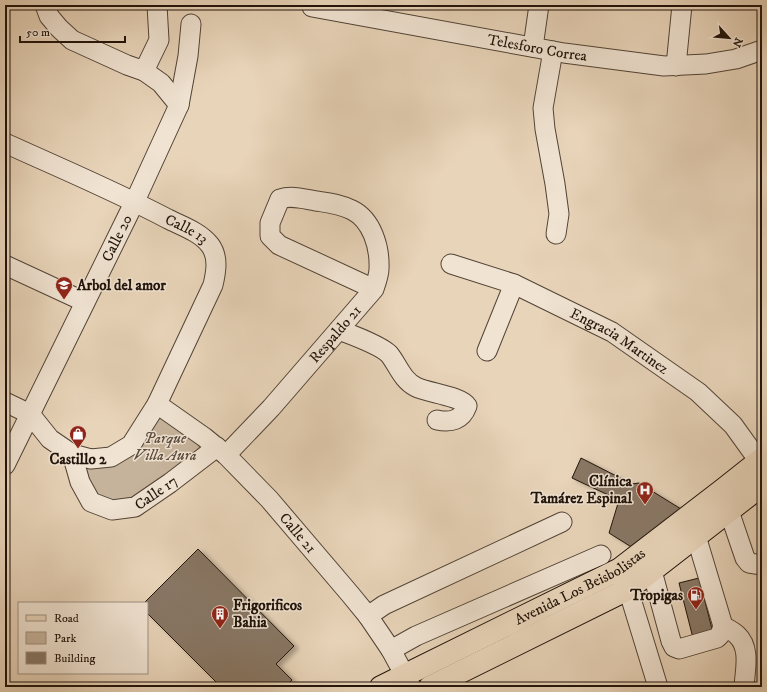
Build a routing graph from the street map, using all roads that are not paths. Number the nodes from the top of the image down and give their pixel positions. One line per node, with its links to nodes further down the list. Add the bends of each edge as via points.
1 (45, 5): 11 (street, via 49,16 72,40)
2 (539, 5): 7 (street)
3 (682, 5): 10 (street)
4 (312, 7): 7 (street, Telesforo Correa)
5 (157, 8): 11 (street, via 158,40)
6 (191, 24): 12 (street, Calle 20)
7 (532, 47): 9 (street, Telesforo Correa)
8 (762, 50): 10 (street, Telesforo Correa, via 736,59)
9 (553, 51): 10 (street, Telesforo Correa); 15 (street, via 544,108 559,214)
10 (676, 66)
11 (144, 71): 12 (street, via 161,83)
12 (179, 105): 14 (street, Calle 20)
13 (5, 143): 14 (street, Calle 13)
14 (135, 201): 20 (street, Calle 20); 24 (street, Calle 13, via 201,236 210,245 216,258 213,286)
15 (556, 234)
16 (451, 264): 18 (street, Engracia Martinez)
17 (5, 265): 20 (street)
18 (514, 284): 22 (street); 29 (street, Engracia Martinez, via 612,332 698,392 733,425)
19 (374, 289): 19 (street, Respaldo 21, via 379,270 378,253 373,235 364,220 338,204 288,196 280,200 270,223 270,236 279,245); 21 (street, Respaldo 21)
20 (85, 302): 25 (street, Calle 20)
21 (339, 330): 26 (street, via 388,354 406,381 414,386 461,400 467,406 459,418 445,422); 27 (street, Respaldo 21, via 270,408)
22 (486, 351)
23 (5, 402): 25 (street)
24 (157, 404): 27 (street, Calle 21); 28 (street, via 131,445 111,457 92,460)
25 (30, 414): 28 (street, via 50,439); 30 (street, Calle 20)
26 (437, 420)
27 (222, 451): 28 (street, Calle 17, via 135,507 112,510 91,502 80,482); 40 (street, Calle 21, via 269,499)
28 (72, 454)
29 (760, 460): 37 (main road, Avenida Los Beisbolistas)
30 (5, 465)
31 (762, 485): 32 (main road, Avenida Los Beisbolistas)
32 (729, 511): 34 (main road, Avenida Los Beisbolistas); 36 (street, via 745,558 749,563)
33 (562, 522): 40 (street, via 384,605)
34 (696, 536): 38 (main road, Avenida Los Beisbolistas); 41 (street)
35 (601, 555): 42 (street, via 416,636)
36 (762, 565)
37 (618, 570): 39 (street); 43 (main road, Avenida Los Beisbolistas)
38 (652, 571): 39 (main road, Avenida Los Beisbolistas); 41 (street, via 674,647 684,648 717,638)
39 (628, 590): 45 (main road, Avenida Los Beisbolistas); 46 (street)
40 (368, 616): 42 (street, Calle 21)
41 (723, 626): 47 (street, via 735,633 746,649)
42 (391, 650): 43 (street, Calle 21)
43 (407, 681): 44 (main road, Avenida Los Beisbolistas)
44 (381, 687)
45 (430, 687)
46 (658, 687)
47 (744, 687)

